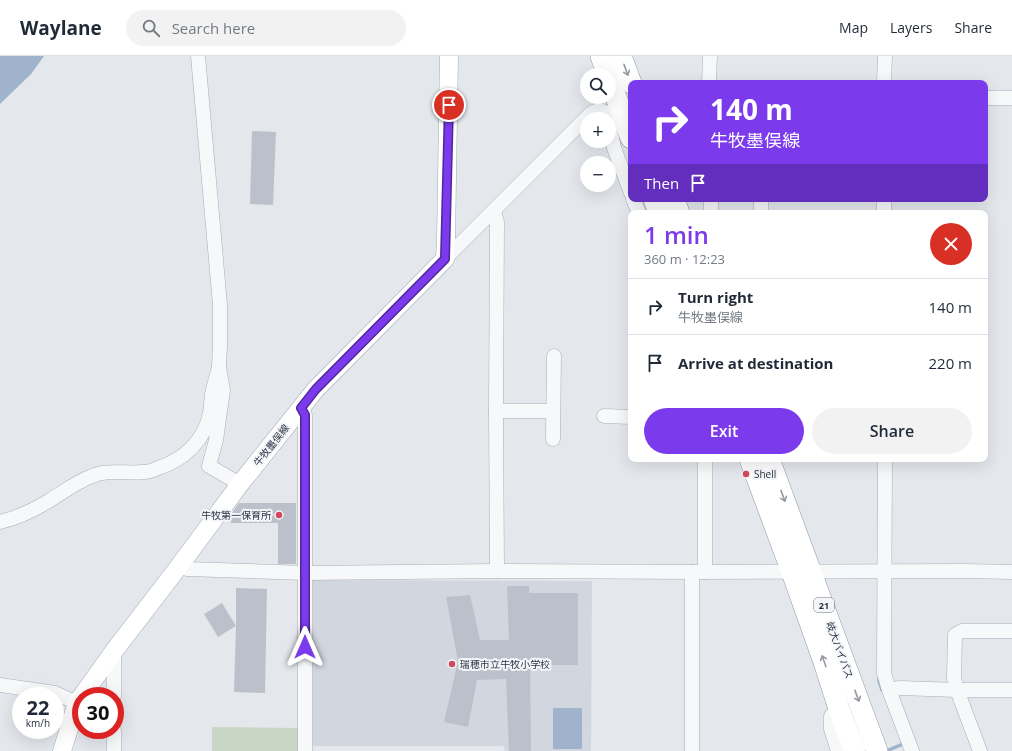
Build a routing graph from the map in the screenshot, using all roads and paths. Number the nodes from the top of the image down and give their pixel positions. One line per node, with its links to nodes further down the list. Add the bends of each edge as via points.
1 (198, 56): 23 (street, via 220,305)
2 (450, 56): 21 (main road)
3 (601, 56): 7 (highway)
4 (621, 56): 8 (highway, one-way to 8)
5 (710, 56): 9 (street)
6 (885, 56): 10 (street)
7 (605, 68)
8 (630, 80)
9 (710, 80)
10 (884, 80)
11 (616, 97): 17 (highway)
12 (988, 98): 13 (street)
13 (1012, 98)
14 (595, 112): 15 (street)
15 (605, 112)
16 (580, 125): 20 (street)
17 (628, 130)
18 (614, 148): 19 (street)
19 (628, 185)
20 (494, 211): 21 (street); 25 (street, via 497,222)
21 (445, 259): 24 (main road, 牛牧墨俣線, via 322,383)
22 (554, 356): 26 (street)
23 (219, 367): 34 (street, via 223,390 216,440 209,466); 35 (street, via 206,427 198,442 188,452 168,465 145,472 96,474 31,511)
24 (301, 408): 34 (main road, 牛牧墨俣線); 42 (street, via 305,415)
25 (496, 410): 26 (street); 37 (street)
26 (553, 411): 29 (street)
27 (608, 414): 28 (street)
28 (628, 417)
29 (553, 439)
30 (705, 462): 39 (street)
31 (751, 462): 40 (highway, 岐大バイパス / 21)
32 (770, 462): 40 (highway, 岐大バイパス / 21, one-way to 40)
33 (885, 462): 38 (street)
34 (240, 484): 36 (main road, 牛牧墨俣線)
35 (0, 522)
36 (180, 565): 42 (street, via 188,569); 44 (main road, 牛牧墨俣線)
37 (497, 571): 39 (street); 42 (street)
38 (885, 571): 40 (street); 41 (street); 48 (street, via 884,673)
39 (698, 572): 40 (street); 58 (street)
40 (802, 572): 52 (highway, 岐大バイパス / 21, one-way to 40, via 824,662); 61 (highway, 岐大バイパス / 21, one-way to 61)
41 (1012, 572)
42 (305, 573): 57 (street)
43 (1012, 631): 49 (street, via 962,630 955,635 954,678)
44 (114, 651): 46 (main road, 牛牧墨俣線); 47 (street)
45 (0, 685): 51 (street)
46 (88, 687)
47 (114, 687)
48 (889, 690): 49 (street); 62 (street)
49 (957, 690): 50 (street); 63 (street)
50 (1012, 690)
51 (72, 697)
52 (839, 709): 59 (street, via 831,716 831,729); 60 (highway, 岐大バイパス / 21)
53 (72, 722): 55 (main road, 牛牧墨俣線)
54 (114, 739): 56 (street)
55 (62, 751)
56 (114, 751)
57 (305, 751)
58 (692, 751)
59 (838, 751)
60 (855, 751)
61 (877, 751)
62 (912, 751)
63 (980, 751)

